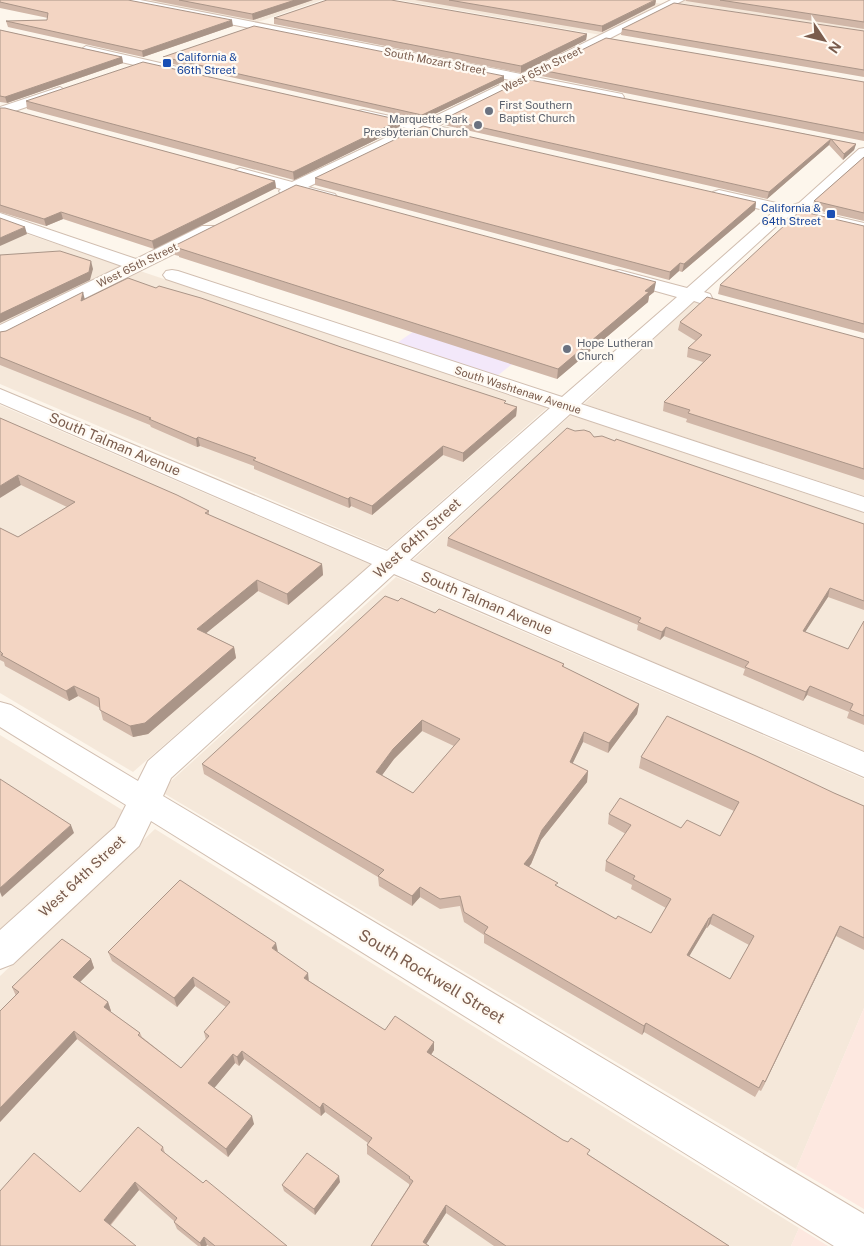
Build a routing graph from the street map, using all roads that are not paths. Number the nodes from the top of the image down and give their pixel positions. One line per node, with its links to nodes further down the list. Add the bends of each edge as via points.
1 (124, 0): 6 (street, South Mozart Street)
2 (655, 1): 3 (street)
3 (675, 2): 4 (street); 9 (street, West 65th Street)
4 (693, 7)
5 (280, 17): 6 (street)
6 (254, 26): 7 (street); 16 (street, South Mozart Street)
7 (229, 34)
8 (582, 34): 9 (street)
9 (603, 38): 10 (street); 16 (street, West 65th Street)
10 (626, 42)
11 (73, 47): 13 (street)
12 (165, 57): 13 (street)
13 (144, 63): 14 (street); 15 (street)
14 (123, 70)
15 (190, 74)
16 (522, 78): 18 (street, South Mozart Street); 22 (street, West 65th Street)
17 (70, 88): 19 (street)
18 (632, 100)
19 (2, 110): 21 (street)
20 (350, 110): 22 (street)
21 (36, 117)
22 (422, 127): 23 (street); 26 (street, West 65th Street)
23 (470, 138)
24 (861, 147): 30 (street, West 64th Street, via 805,206)
25 (223, 168): 26 (street)
26 (295, 187): 28 (street, West 65th Street); 29 (street)
27 (702, 191): 30 (street)
28 (276, 197)
29 (346, 201)
30 (791, 211): 33 (street); 37 (street, West 64th Street, via 778,216)
31 (0, 218): 34 (street)
32 (225, 222): 34 (street, West 65th Street)
33 (864, 228)
34 (138, 264): 39 (street, West 65th Street)
35 (602, 270): 37 (street)
36 (172, 275): 41 (street, South Washtenaw Avenue)
37 (690, 294): 38 (street); 41 (street, West 64th Street)
38 (720, 302)
39 (0, 333)
40 (0, 395): 43 (street, South Talman Avenue)
41 (566, 406): 42 (street, South Washtenaw Avenue); 43 (street, West 64th Street)
42 (864, 505)
43 (391, 562): 45 (street, South Talman Avenue); 46 (street, West 64th Street, via 159,770)
44 (0, 713): 46 (street, South Rockwell Street)
45 (864, 765)
46 (145, 801): 47 (street, West 64th Street, via 127,836); 48 (street, South Rockwell Street)
47 (0, 953)
48 (864, 1239)

